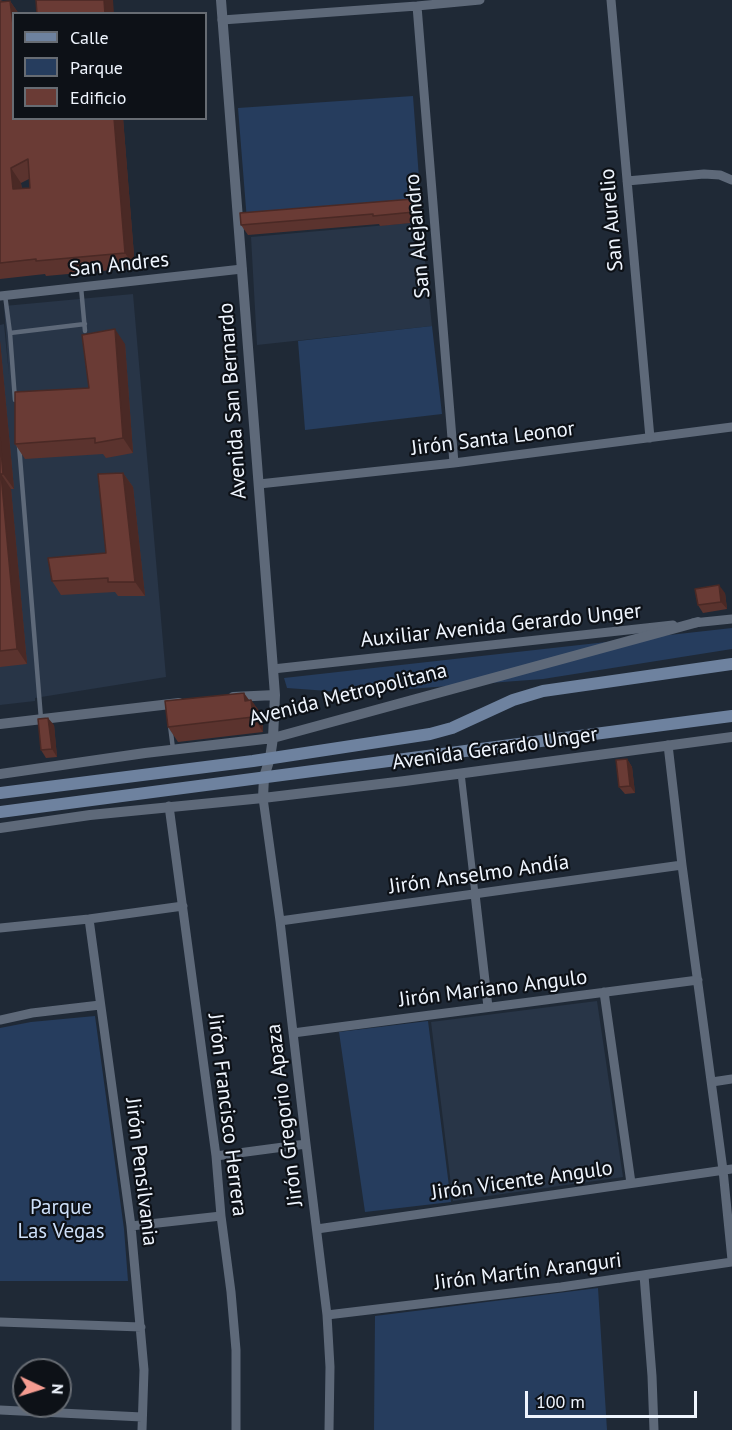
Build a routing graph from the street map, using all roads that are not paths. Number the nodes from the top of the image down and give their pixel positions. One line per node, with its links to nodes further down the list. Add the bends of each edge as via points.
1 (221, 0): 5 (street, Avenida San Bernardo)
2 (480, 0): 4 (street)
3 (611, 0): 7 (street, San Aurelio)
4 (417, 6): 5 (street); 18 (street, San Alejandro)
5 (222, 20): 8 (street, Avenida San Bernardo)
6 (732, 180): 7 (street, via 704,174)
7 (627, 181): 16 (street, San Aurelio)
8 (242, 269): 9 (street, San Andres); 19 (street, Avenida San Bernardo)
9 (81, 287): 10 (street, San Andres); 11 (lane)
10 (3, 296): 13 (lane)
11 (85, 324): 12 (lane); 13 (lane)
12 (85, 331)
13 (10, 333): 14 (lane)
14 (16, 411)
15 (732, 427): 16 (street, Jirón Santa Leonor)
16 (650, 438): 18 (street, Jirón Santa Leonor)
17 (19, 444): 29 (lane)
18 (454, 463): 19 (street, Jirón Santa Leonor)
19 (259, 484): 23 (street, Avenida San Bernardo)
20 (732, 619): 21 (street, Auxiliar Avenida Gerardo Unger)
21 (698, 622): 23 (street, Auxiliar Avenida Gerardo Unger); 32 (street, Avenida Metropolitana)
22 (732, 664): 35 (main road, Avenida Gerardo Unger, via 543,691 430,734)
23 (273, 669): 24 (street, Avenida San Bernardo)
24 (275, 695): 25 (street); 32 (street, Avenida San Bernardo)
25 (226, 698)
26 (191, 702): 27 (street)
27 (168, 704): 29 (street); 34 (lane)
28 (732, 716): 38 (main road, Avenida Gerardo Unger)
29 (41, 719): 30 (street)
30 (0, 724)
31 (732, 737): 33 (street, Avenida Gerardo Unger)
32 (273, 738): 34 (street, Avenida Metropolitana); 35 (street, Avenida San Bernardo)
33 (668, 745): 36 (street, Avenida Gerardo Unger); 44 (street)
34 (173, 750): 37 (street, Avenida Metropolitana)
35 (270, 758): 38 (street, Avenida San Bernardo); 39 (main road, Avenida Metropolitana)
36 (460, 773): 40 (street, Avenida Gerardo Unger); 45 (street)
37 (0, 774)
38 (264, 777): 40 (street, Avenida San Bernardo); 42 (main road)
39 (0, 793)
40 (263, 798): 41 (street); 48 (street, Jirón Gregorio Apaza)
41 (170, 806): 43 (street); 46 (street, Jirón Francisco Herrera)
42 (0, 812)
43 (0, 828)
44 (682, 865): 45 (street, Jirón Anselmo Andía); 50 (street)
45 (476, 894): 48 (street, Jirón Anselmo Andía); 53 (street)
46 (183, 906): 47 (street); 59 (street, Jirón Francisco Herrera)
47 (89, 919): 49 (street); 52 (street, Jirón Pensilvania)
48 (280, 921): 55 (street, Jirón Gregorio Apaza)
49 (0, 928)
50 (698, 980): 51 (street, Jirón Mariano Angulo); 57 (street)
51 (604, 992): 53 (street, Jirón Mariano Angulo); 61 (street)
52 (100, 1005): 54 (street); 63 (street, Jirón Pensilvania)
53 (488, 1007): 55 (street, Jirón Mariano Angulo)
54 (0, 1020)
55 (293, 1033): 58 (street, Jirón Gregorio Apaza)
56 (732, 1079): 57 (street)
57 (712, 1082): 60 (street)
58 (306, 1144): 59 (street); 64 (street, Jirón Gregorio Apaza)
59 (216, 1156): 62 (street, Jirón Francisco Herrera)
60 (727, 1169): 61 (street, Jirón Vicente Angulo); 65 (street)
61 (631, 1183): 64 (street, Jirón Vicente Angulo)
62 (221, 1216): 63 (street); 73 (street, Jirón Francisco Herrera, via 236,1350)
63 (131, 1226): 69 (street, Jirón Pensilvania)
64 (317, 1229): 67 (street, Jirón Gregorio Apaza)
65 (732, 1261): 66 (street, Jirón Martín Aranguri)
66 (644, 1275): 67 (street, Jirón Martín Aranguri); 75 (street)
67 (327, 1315): 74 (street, Jirón Gregorio Apaza)
68 (0, 1322): 69 (street)
69 (141, 1327): 71 (street, Jirón Pensilvania)
70 (0, 1410): 71 (street)
71 (142, 1417): 72 (street, Jirón Pensilvania)
72 (142, 1430)
73 (236, 1430)
74 (329, 1430)
75 (654, 1430)

